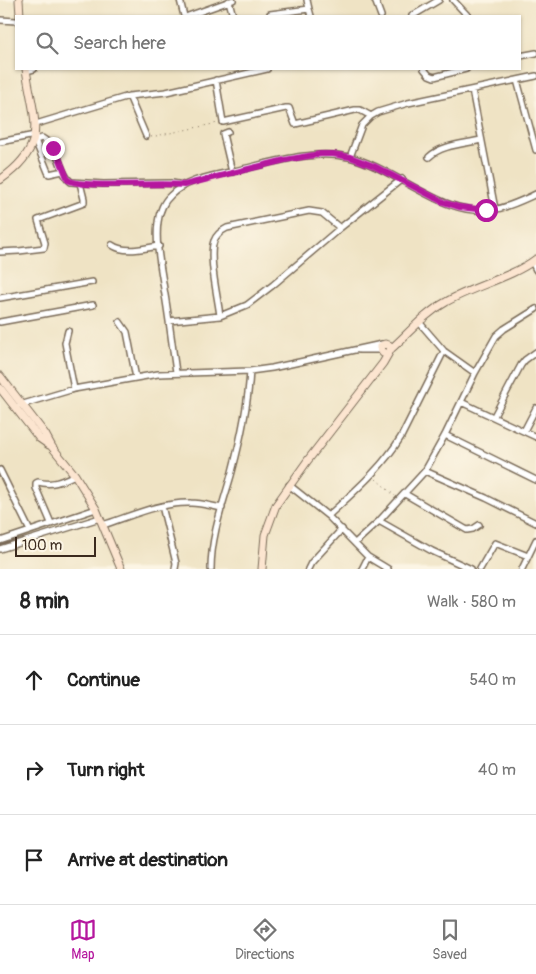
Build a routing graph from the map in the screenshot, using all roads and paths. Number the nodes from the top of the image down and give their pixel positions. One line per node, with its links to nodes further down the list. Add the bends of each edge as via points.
1 (19, 0): 11 (street)
2 (180, 0): 12 (street)
3 (307, 0): 9 (street)
4 (375, 0): 16 (street)
5 (439, 0): 8 (street)
6 (453, 0): 18 (street)
7 (231, 1): 13 (street); 14 (street)
8 (429, 3): 17 (street)
9 (309, 9): 10 (street); 15 (street)
10 (270, 14)
11 (20, 15)
12 (184, 15)
13 (191, 15)
14 (233, 15)
15 (311, 15)
16 (381, 15)
17 (413, 15)
18 (467, 15)
19 (0, 20): 20 (street)
20 (15, 21)
21 (536, 53): 22 (street)
22 (521, 56)
23 (29, 70): 35 (street)
24 (249, 70): 28 (street)
25 (425, 70): 26 (street, via 434,77)
26 (462, 70)
27 (536, 76): 29 (street)
28 (216, 80): 31 (street, via 166,92); 33 (street)
29 (518, 80): 30 (street); 36 (street)
30 (472, 90): 32 (street, via 386,109); 39 (street)
31 (129, 96): 35 (street); 37 (street)
32 (371, 116): 33 (street, via 359,110 294,124 290,110 286,108); 42 (street, via 362,125)
33 (223, 122): 37 (path); 45 (street)
34 (536, 122): 36 (street)
35 (36, 124): 38 (street)
36 (529, 124): 41 (street)
37 (146, 136)
38 (35, 137): 40 (street); 44 (street, via 42,138 53,148); 44 (street, via 48,172); 47 (street, via 27,154)
39 (481, 140): 43 (street, via 441,150); 51 (street)
40 (0, 142)
41 (536, 150)
42 (350, 157): 45 (street, via 320,154); 46 (street)
43 (429, 157)
44 (63, 171): 48 (street, via 68,180)
45 (232, 172): 49 (street)
46 (402, 179): 51 (street, via 443,202 459,207); 52 (street)
47 (0, 180)
48 (80, 183): 49 (street); 55 (street, via 84,203 38,220 44,248)
49 (184, 185): 54 (street, via 171,194 160,211)
50 (536, 194): 51 (street)
51 (495, 209)
52 (340, 228): 62 (street, via 256,300); 62 (street, via 322,213 309,210 227,228 218,233 212,248)
53 (112, 245): 54 (street, via 121,250)
54 (159, 246): 63 (street)
55 (0, 252)
56 (534, 260): 57 (street); 66 (street, via 447,301)
57 (536, 270)
58 (92, 282): 59 (street)
59 (0, 298)
60 (93, 305): 64 (street)
61 (536, 309): 73 (street, via 496,336)
62 (220, 316): 63 (street)
63 (169, 321): 72 (street)
64 (0, 322)
65 (120, 322): 75 (street, via 127,332)
66 (419, 322): 68 (street); 69 (street)
67 (68, 331): 77 (street, via 66,347)
68 (385, 349): 71 (street, via 354,350); 90 (street, via 376,371)
69 (444, 351): 73 (street); 88 (street, via 401,437)
70 (536, 352): 81 (street, via 521,365)
71 (250, 370): 72 (street); 94 (street, via 246,412)
72 (176, 372): 75 (street)
73 (475, 373): 78 (street)
74 (0, 376): 79 (street)
75 (136, 378): 77 (street)
76 (0, 388): 79 (street)
77 (74, 389): 79 (street)
78 (461, 402): 81 (street); 83 (street)
79 (18, 405): 87 (street)
80 (536, 408): 82 (street)
81 (494, 416): 82 (street)
82 (524, 431): 84 (street)
83 (445, 435): 86 (street); 89 (street)
84 (536, 437)
85 (0, 470): 103 (street)
86 (425, 471): 91 (street); 100 (street)
87 (75, 474): 95 (street); 99 (street, via 53,484 36,483)
88 (372, 475): 92 (path); 96 (street)
89 (536, 480)
90 (289, 485): 96 (street); 113 (street, via 270,516)
91 (405, 494): 92 (street); 101 (street, via 468,530)
92 (400, 500): 97 (street)
93 (162, 506): 94 (street, via 191,502); 98 (street); 111 (street)
94 (222, 508): 112 (street, via 215,532)
95 (96, 509): 98 (street); 99 (street)
96 (328, 516): 102 (street)
97 (379, 521): 106 (street); 117 (street, via 432,552)
98 (102, 522): 107 (street); 110 (street)
99 (51, 523): 103 (street)
100 (536, 524)
101 (479, 525)
102 (342, 529): 106 (street); 114 (street)
103 (30, 531): 105 (street)
104 (536, 540): 108 (street)
105 (0, 541)
106 (355, 543): 109 (street)
107 (0, 549)
108 (528, 556): 118 (street, via 495,543); 119 (street)
109 (368, 557): 115 (street); 116 (street)
110 (121, 569)
111 (175, 569)
112 (211, 569)
113 (262, 569)
114 (308, 569)
115 (362, 569)
116 (388, 569)
117 (471, 569)
118 (480, 569)
119 (522, 569)

